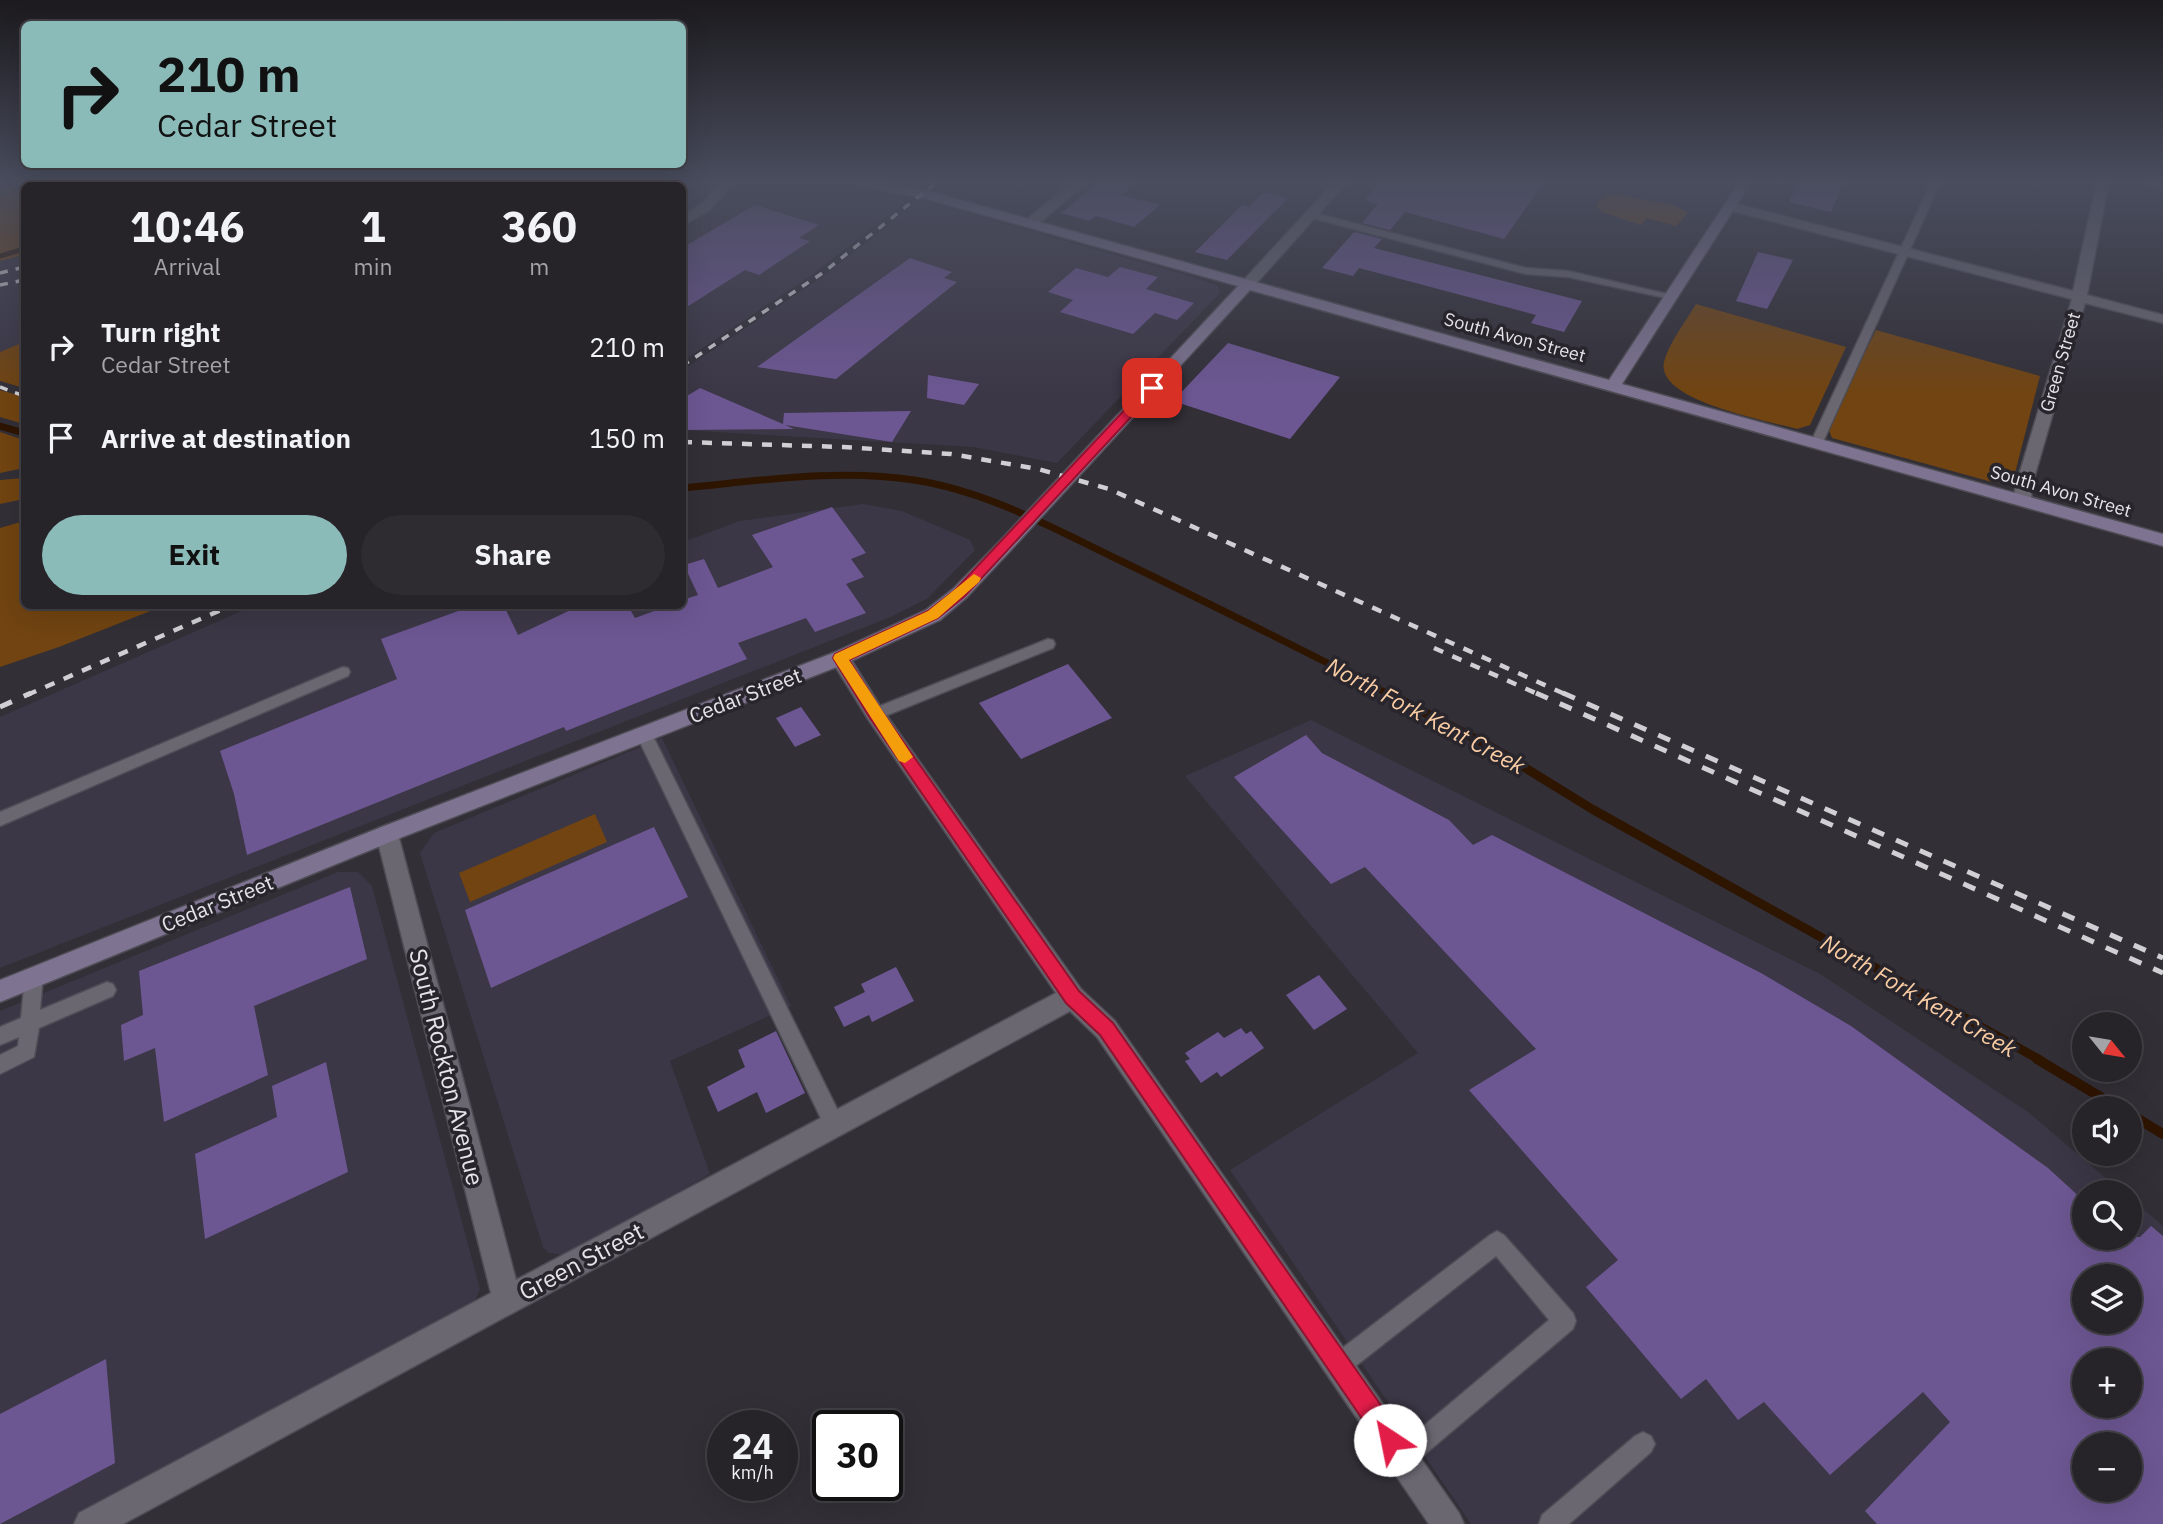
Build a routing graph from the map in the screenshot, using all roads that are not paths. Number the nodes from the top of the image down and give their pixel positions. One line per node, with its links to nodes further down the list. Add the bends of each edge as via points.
1 (1132, 252): 7 (street, South Avon Street)
2 (1277, 252): 7 (street, Cedar Street)
3 (1454, 252): 8 (lane, via 1526,271 1568,274)
4 (1699, 252): 8 (street)
5 (1905, 252): 9 (street); 12 (lane)
6 (2089, 252): 9 (street, Green Street)
7 (1247, 285): 11 (street, South Avon Street); 16 (street, Cedar Street, via 960,593 933,615)
8 (1671, 296): 11 (street)
9 (2079, 298): 10 (street); 13 (street, Green Street)
10 (2163, 319)
11 (1614, 384): 12 (street, South Avon Street)
12 (1817, 442): 13 (street, South Avon Street)
13 (2022, 501): 14 (street, South Avon Street)
14 (2163, 540)
15 (1048, 644): 18 (lane)
16 (840, 658): 18 (street); 19 (street, Cedar Street)
17 (343, 672): 20 (lane)
18 (875, 714): 25 (street)
19 (644, 734): 21 (street, Cedar Street); 29 (lane)
20 (0, 819)
21 (387, 834): 22 (street, Cedar Street); 30 (street, South Rockton Avenue)
22 (34, 977): 24 (street, Cedar Street); 26 (lane)
23 (107, 990): 26 (lane)
24 (0, 991)
25 (1072, 997): 29 (street, Green Street); 31 (street, via 1106,1029)
26 (30, 1023): 27 (lane); 28 (lane, via 27,1051)
27 (0, 1036)
28 (0, 1065)
29 (835, 1126): 30 (street, Green Street)
30 (507, 1300): 34 (street, Green Street)
31 (1340, 1364): 33 (street); 33 (lane, via 1497,1242 1565,1321)
32 (1643, 1444): 36 (lane)
33 (1403, 1458): 35 (street)
34 (90, 1524)
35 (1448, 1524)
36 (1552, 1524)

